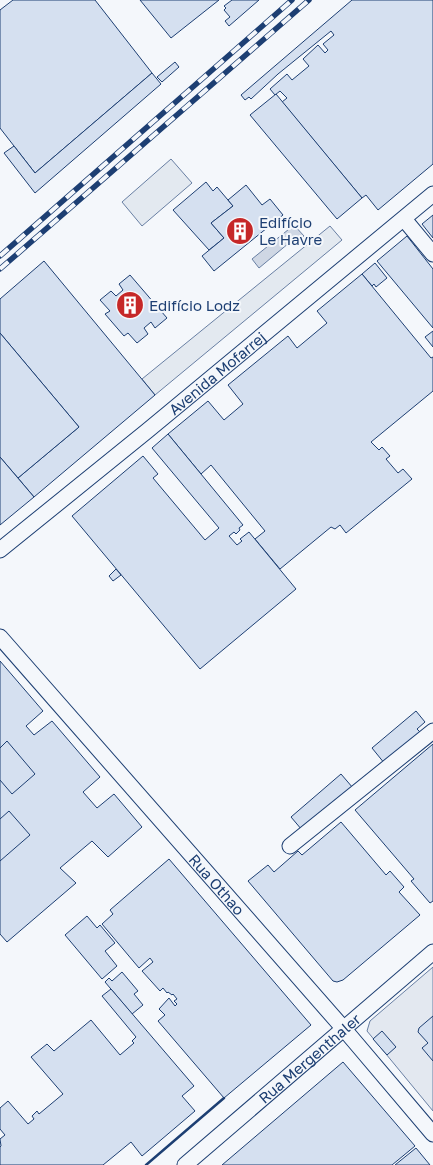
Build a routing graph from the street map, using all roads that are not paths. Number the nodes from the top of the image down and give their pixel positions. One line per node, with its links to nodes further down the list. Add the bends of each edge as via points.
1 (433, 194): 2 (street, Avenida Mofarrej)
2 (404, 218): 3 (street); 4 (street, Avenida Mofarrej)
3 (433, 254)
4 (0, 550)
5 (0, 637): 9 (street, Rua Othao)
6 (433, 731): 7 (street)
7 (290, 846)
8 (433, 952): 9 (street, Rua Mergenthaler)
9 (344, 1029): 10 (street, Rua Othao); 11 (street, Rua Mergenthaler)
10 (433, 1134)
11 (185, 1165)

